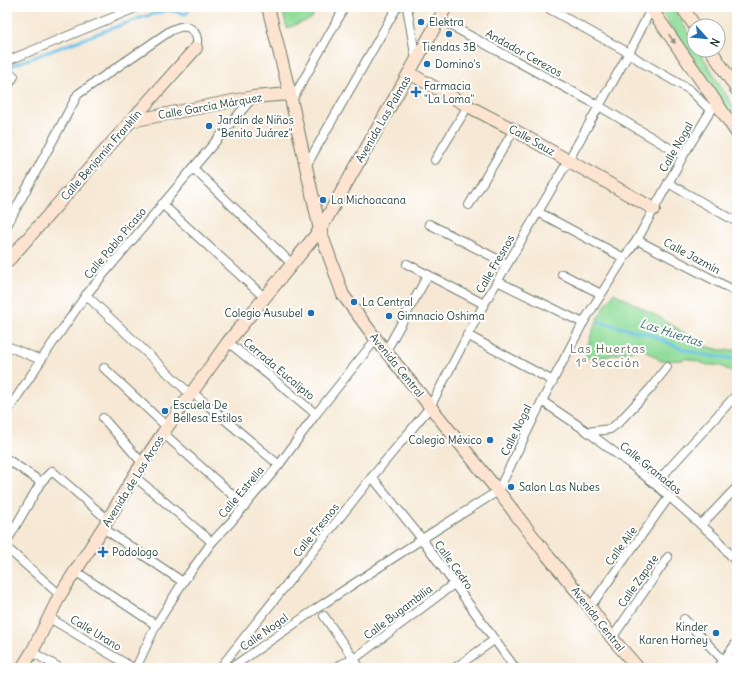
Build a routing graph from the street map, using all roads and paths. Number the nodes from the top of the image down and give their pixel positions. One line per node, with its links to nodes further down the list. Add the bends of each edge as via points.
1 (138, 7): 16 (street)
2 (268, 7): 22 (street, Avenida Central)
3 (341, 7): 22 (street, via 339,18)
4 (397, 7): 32 (street)
5 (407, 7): 15 (street)
6 (446, 7): 11 (street, Avenida Las Palmas)
7 (546, 7): 13 (street)
8 (682, 7): 10 (street)
9 (651, 8): 13 (street, Calle Fresnos); 25 (street, one-way to 25)
10 (690, 18)
11 (439, 19): 15 (street, Avenida Las Palmas); 24 (street, Andador Cerezos)
12 (196, 48): 26 (street, Calle Benjamín Franklin); 41 (street, via 197,36 193,31 178,27 78,94)
13 (629, 53): 24 (street, Calle Fresnos); 25 (street)
14 (716, 58): 20 (street)
15 (416, 60): 17 (street, Avenida Las Palmas)
16 (7, 61)
17 (409, 73): 23 (street, Calle Sauz); 42 (street, Avenida Las Palmas)
18 (14, 76): 19 (street)
19 (7, 88)
20 (737, 90)
21 (253, 97): 22 (street, Calle García Márquez); 26 (street, Calle García Márquez); 33 (street, Calle Pablo Picaso)
22 (291, 97): 32 (street, Avenida Central)
23 (468, 106): 27 (street, Calle Sauz); 30 (street)
24 (598, 106): 29 (street, Andador Cerezos); 31 (street, Calle Fresnos)
25 (714, 106): 28 (street); 29 (street, Calle Nogal)
26 (131, 121): 45 (street, Calle Benjamín Franklin)
27 (514, 130): 31 (street, Calle Sauz); 36 (street)
28 (737, 133)
29 (683, 156): 34 (street, Calle Nogal)
30 (435, 160)
31 (568, 161): 37 (street, Calle Sauz); 38 (street, Calle Fresnos)
32 (306, 166): 42 (street, Avenida Central)
33 (193, 168): 35 (street, Calle Pablo Picaso); 46 (street)
34 (668, 183): 37 (street, Calle Nogal); 39 (street)
35 (162, 204): 54 (street, Calle Pablo Picaso); 55 (street)
36 (469, 205)
37 (654, 209): 43 (street, Calle Nogal)
38 (538, 212): 44 (street); 48 (street, Calle Fresnos)
39 (737, 222)
40 (429, 224): 48 (street)
41 (7, 225)
42 (320, 230): 46 (street, Avenida de Los Arcos); 59 (street, Avenida Central, via 343,295)
43 (637, 240): 44 (street, Calle Nogal); 52 (street, Calle Jazmín)
44 (624, 258): 53 (street, Calle Nogal)
45 (7, 262)
46 (292, 264): 55 (street, Avenida de Los Arcos)
47 (407, 264): 50 (street)
48 (507, 264): 51 (street, Calle Fresnos)
49 (562, 274): 53 (street)
50 (428, 275): 56 (street); 62 (street)
51 (497, 281): 56 (street, Calle Fresnos); 57 (street)
52 (737, 292)
53 (601, 294): 57 (street, Calle Nogal)
54 (86, 295): 63 (street, Calle Pablo Picaso); 67 (street)
55 (264, 297): 60 (street, Avenida de Los Arcos)
56 (484, 304): 58 (street, Calle Fresnos)
57 (583, 323): 66 (street, Calle Nogal)
58 (468, 335): 66 (street); 70 (street, Calle Fresnos)
59 (376, 338): 62 (street, Avenida Central); 72 (street, Calle Estrella)
60 (228, 342): 67 (street, Avenida de Los Arcos); 72 (street, Cerrada Eucalipto)
61 (7, 346): 63 (street)
62 (386, 351): 70 (street, Avenida Central)
63 (41, 360): 71 (street, Calle Pablo Picaso)
64 (666, 367): 75 (street, via 650,389 618,423 610,429)
65 (104, 368): 74 (street)
66 (553, 380): 69 (street, Calle Nogal)
67 (191, 393): 74 (street, Avenida de Los Arcos); 78 (street)
68 (737, 394): 82 (street)
69 (542, 401): 75 (street, Calle Granados); 84 (street, Calle Nogal)
70 (430, 407): 80 (street, Calle Fresnos); 84 (street, Avenida Central)
71 (7, 412)
72 (316, 414): 78 (street, Calle Estrella)
73 (103, 418): 77 (street)
74 (165, 430): 77 (street, Avenida de Los Arcos); 86 (street)
75 (588, 432): 82 (street, Calle Granados)
76 (7, 459): 81 (street)
77 (142, 464): 79 (street, Avenida de Los Arcos)
78 (279, 465): 86 (street, Calle Estrella)
79 (134, 476): 87 (street, Avenida de Los Arcos); 91 (street)
80 (372, 477): 90 (street, Calle Cedro); 117 (street, Calle Fresnos)
81 (41, 482): 87 (street, via 52,471); 89 (street)
82 (655, 484): 85 (street, Calle Granados)
83 (737, 487): 88 (street)
84 (498, 491): 90 (street, Calle Nogal); 99 (street, Avenida Central)
85 (669, 497): 88 (street, Calle Granados); 99 (street, Calle Aile)
86 (245, 506): 91 (street, Calle Estrella)
87 (106, 524): 95 (street, Avenida de Los Arcos); 96 (street)
88 (701, 525): 94 (street, Calle Granados)
89 (8, 537)
90 (422, 539): 97 (street, Calle Cedro); 118 (street, Calle Nogal)
91 (212, 542): 96 (street, Calle Estrella)
92 (7, 548): 98 (street)
93 (668, 557): 104 (street, Calle Zapote)
94 (737, 563)
95 (75, 572): 98 (street, Avenida de Los Arcos); 103 (street)
96 (183, 582): 103 (street, Calle Estrella)
97 (455, 583): 105 (street, Calle Cedro); 108 (street, Calle Bugambilia)
98 (60, 594): 101 (street, Avenida de Los Arcos)
99 (590, 607): 104 (street, Avenida Central)
100 (324, 616): 108 (street)
101 (48, 617): 107 (street, Avenida de Los Arcos); 115 (street, Calle Urano)
102 (684, 619): 109 (street)
103 (156, 625): 116 (street, Calle Estrella)
104 (612, 638): 124 (street, Avenida Central)
105 (494, 640): 122 (street); 123 (street, Calle Cedro)
106 (737, 642): 109 (street)
107 (32, 652): 113 (street, Avenida de Los Arcos); 114 (street)
108 (354, 659): 119 (street, Calle Bugambilia); 120 (street); 121 (street)
109 (725, 659): 111 (street); 125 (street)
110 (7, 666): 112 (street)
111 (737, 667)
112 (10, 668)
113 (22, 668)
114 (60, 668)
115 (133, 668)
116 (136, 668)
117 (220, 668)
118 (231, 668)
119 (336, 668)
120 (350, 668)
121 (360, 668)
122 (455, 668)
123 (515, 668)
124 (638, 668)
125 (718, 668)

